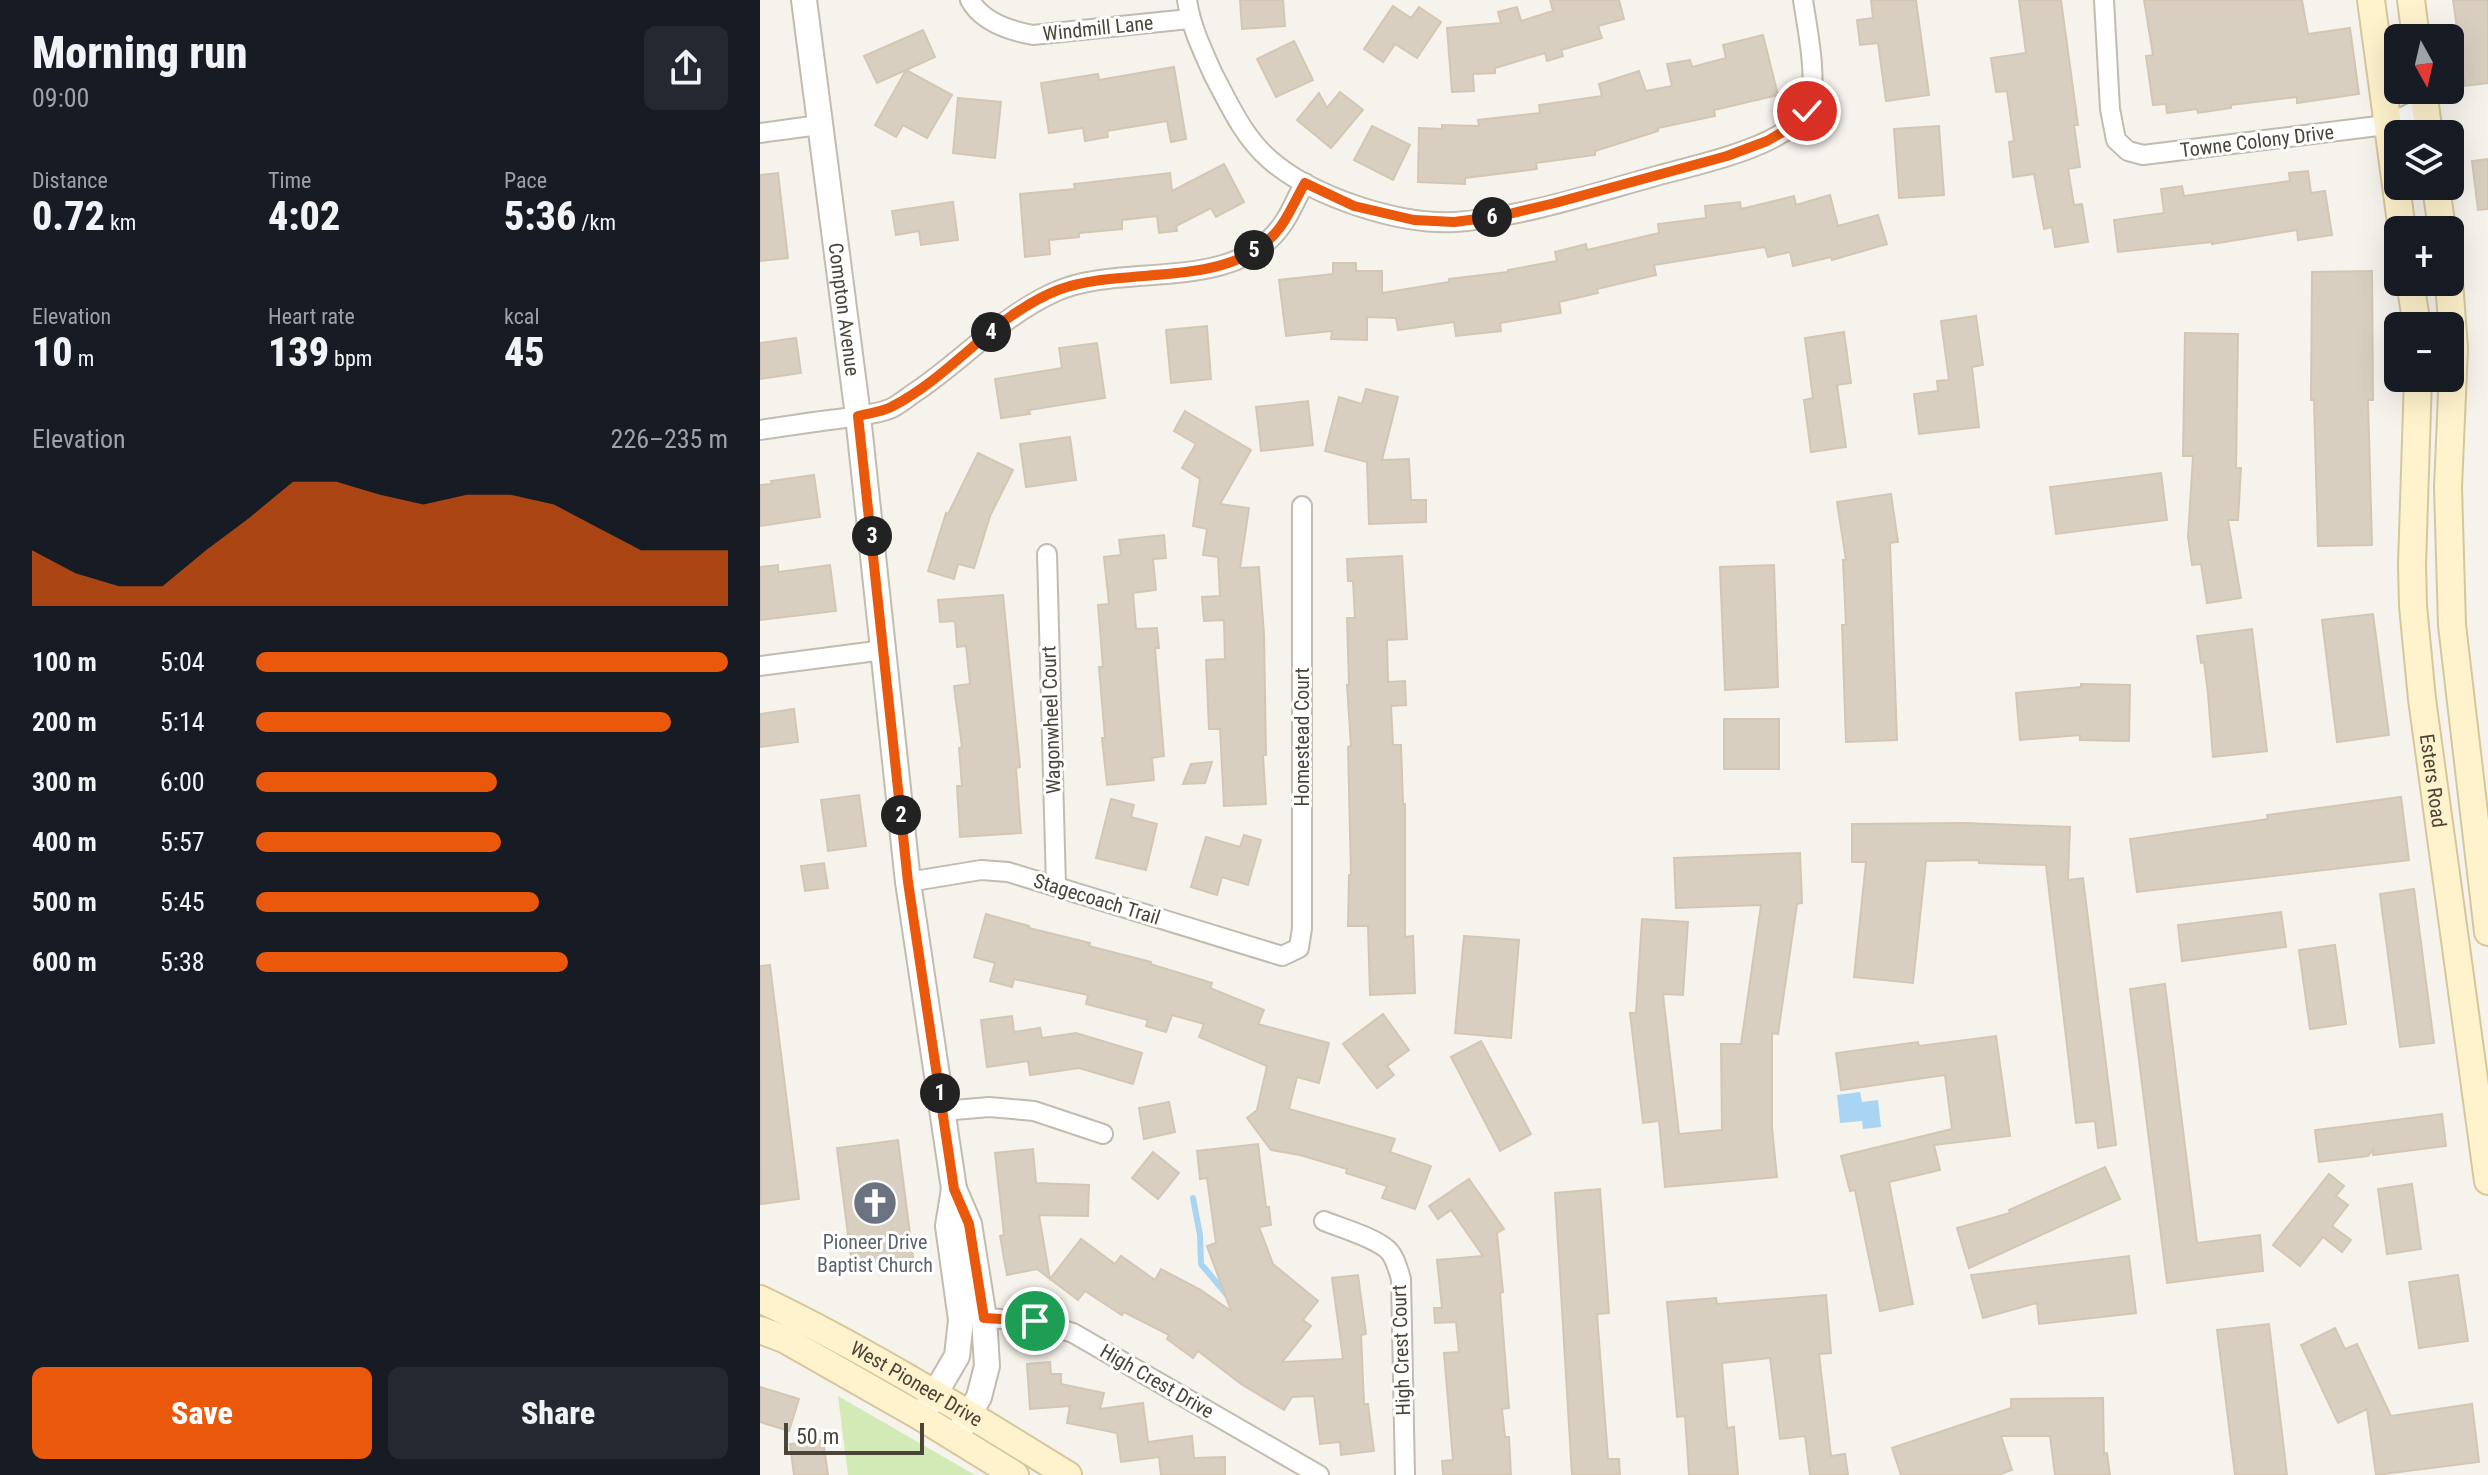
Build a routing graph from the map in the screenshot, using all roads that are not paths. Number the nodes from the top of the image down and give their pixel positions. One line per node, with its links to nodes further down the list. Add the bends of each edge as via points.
1 (804, 0): 12 (street, Compton Avenue)
2 (970, 0): 7 (street, Windmill Lane, via 995,22 1033,35)
3 (1803, 0): 15 (street, via 1811,58 1807,111 1767,141 1727,156 1555,203 1454,222 1414,220 1354,206)
4 (2104, 0): 13 (street, Towne Colony Drive, via 2110,109 2116,140 2128,151 2143,155)
5 (2371, 0): 10 (main road)
6 (2411, 0): 8 (main road)
7 (1188, 9): 15 (street, via 1198,42 1238,123 1269,160)
8 (2414, 24)
9 (2416, 104): 11 (street, Towne Colony Drive)
10 (2385, 120)
11 (2393, 120)
12 (819, 125): 14 (street); 18 (street, Compton Avenue)
13 (2384, 125)
14 (760, 133)
15 (1305, 183): 18 (street, via 1282,225 1249,254 1212,269 1107,279 1059,290 1010,318 891,408)
16 (2450, 296): 26 (main road, Esters Road, via 2452,625)
17 (2418, 392): 28 (main road, Esters Road, via 2412,565 2416,644)
18 (858, 416): 19 (street); 22 (street, Compton Avenue)
19 (760, 430)
20 (1302, 506): 27 (street, Homestead Court, via 1302,928 1299,948)
21 (1047, 554): 25 (street, Wagonwheel Court)
22 (884, 650): 23 (street); 24 (street, Compton Avenue)
23 (760, 666)
24 (908, 882): 25 (street, Stagecoach Trail, via 981,870); 29 (street, Compton Avenue)
25 (1056, 886): 27 (street, Stagecoach Trail)
26 (2488, 932)
27 (1282, 956)
28 (2481, 1069): 31 (main road, Esters Road)
29 (943, 1111): 30 (street, via 1034,1111); 32 (street, Compton Avenue)
30 (1103, 1134)
31 (2488, 1181)
32 (954, 1189): 35 (street, Compton Avenue, via 969,1224); 37 (street, Compton Avenue, via 948,1226 961,1320 957,1356)
33 (1324, 1221): 44 (street, High Crest Court, via 1387,1250 1401,1279)
34 (760, 1299): 37 (main road, West Pioneer Drive)
35 (984, 1318): 38 (street, Compton Avenue, via 987,1366); 43 (street, High Crest Drive, via 1035,1321 1073,1333)
36 (760, 1330): 39 (main road, West Pioneer Drive)
37 (935, 1394): 38 (main road, West Pioneer Drive); 39 (street, Compton Avenue)
38 (969, 1415): 40 (street, Compton Avenue); 42 (main road, West Pioneer Drive)
39 (921, 1417): 40 (main road, West Pioneer Drive)
40 (955, 1438): 41 (main road, West Pioneer Drive)
41 (1015, 1475)
42 (1068, 1475)
43 (1319, 1475)
44 (1405, 1475)

